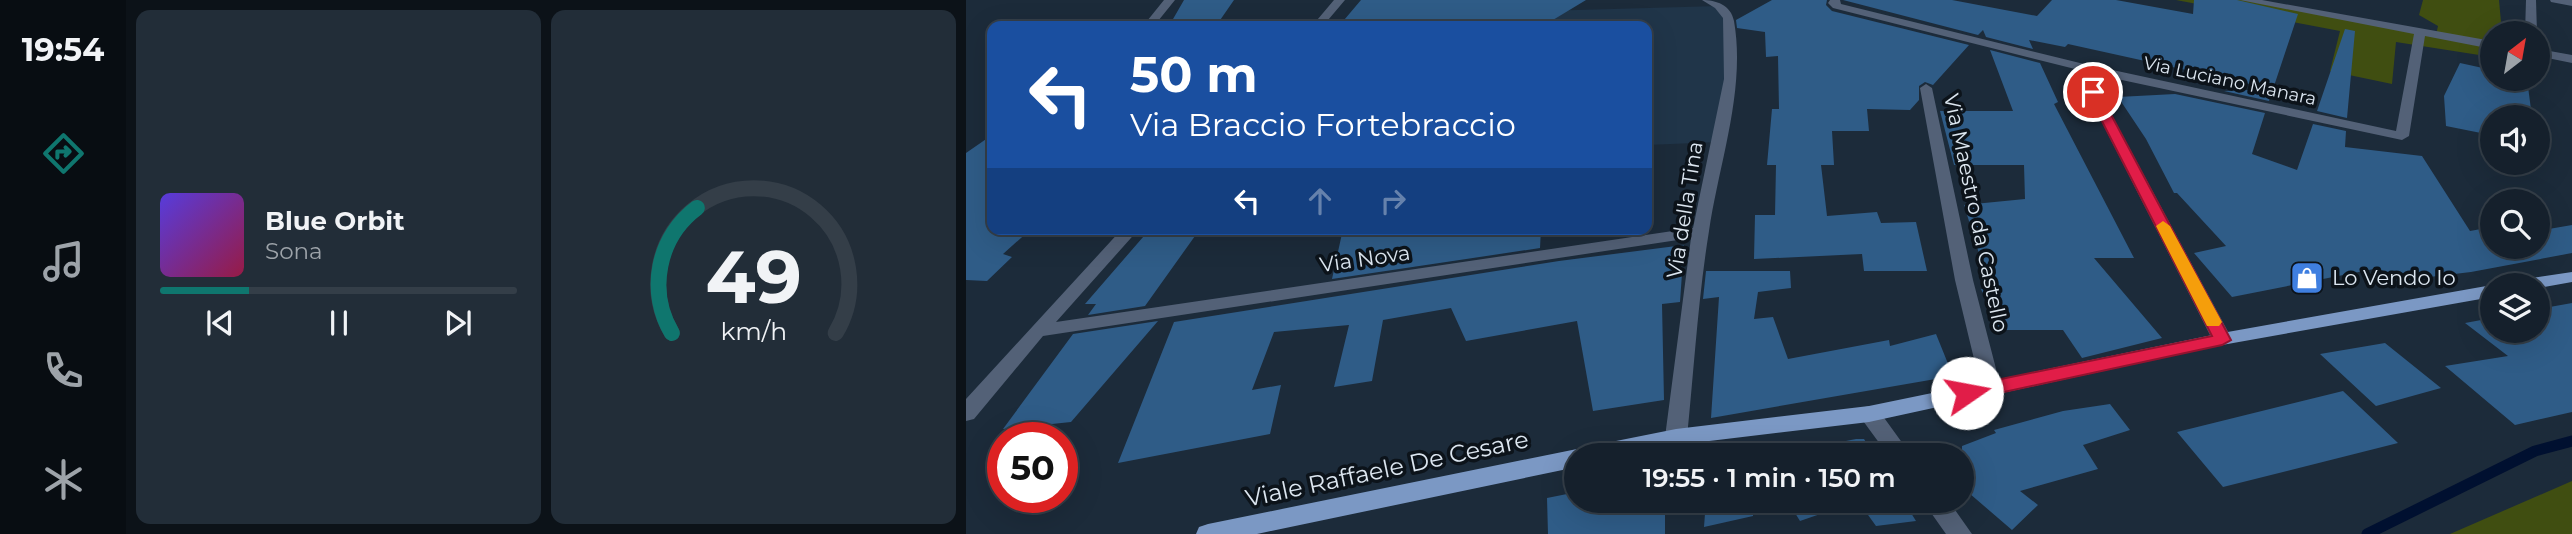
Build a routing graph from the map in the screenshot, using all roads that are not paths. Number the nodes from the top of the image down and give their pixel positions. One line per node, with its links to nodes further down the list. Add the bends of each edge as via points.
1 (1170, 0): 9 (street)
2 (1340, 0): 10 (street)
3 (1707, 0): 18 (street, Via della Tina, via 1728,18 1730,79)
4 (1835, 0): 16 (street, Via Luciano Manara, via 1837,6)
5 (2245, 0): 12 (street)
6 (2531, 0): 11 (street)
7 (2556, 0): 8 (street)
8 (2572, 3)
9 (1152, 21)
10 (1321, 21)
11 (2531, 21)
12 (2420, 32): 13 (street); 16 (street, Via Luciano Manara, via 2402,136)
13 (2480, 43)
14 (2550, 55): 15 (street)
15 (2572, 59)
16 (2080, 67): 24 (street)
17 (1926, 88): 25 (street, Via Maestro da Castello, via 1964,280)
18 (1700, 232): 23 (street, Via Nova); 28 (street, Via della Tina)
19 (1126, 235): 23 (street)
20 (2572, 277): 21 (main road)
21 (2550, 281)
22 (2480, 293): 24 (main road)
23 (1037, 331): 26 (street)
24 (2222, 340): 25 (main road)
25 (1991, 388): 27 (main road)
26 (966, 413)
27 (1869, 414): 28 (main road); 30 (street)
28 (1676, 437): 29 (main road)
29 (1648, 443)
30 (1891, 443)
31 (1564, 461): 33 (main road, Viale Raffaele De Cesare)
32 (1944, 513): 34 (street)
33 (1208, 534)
34 (1959, 534)

